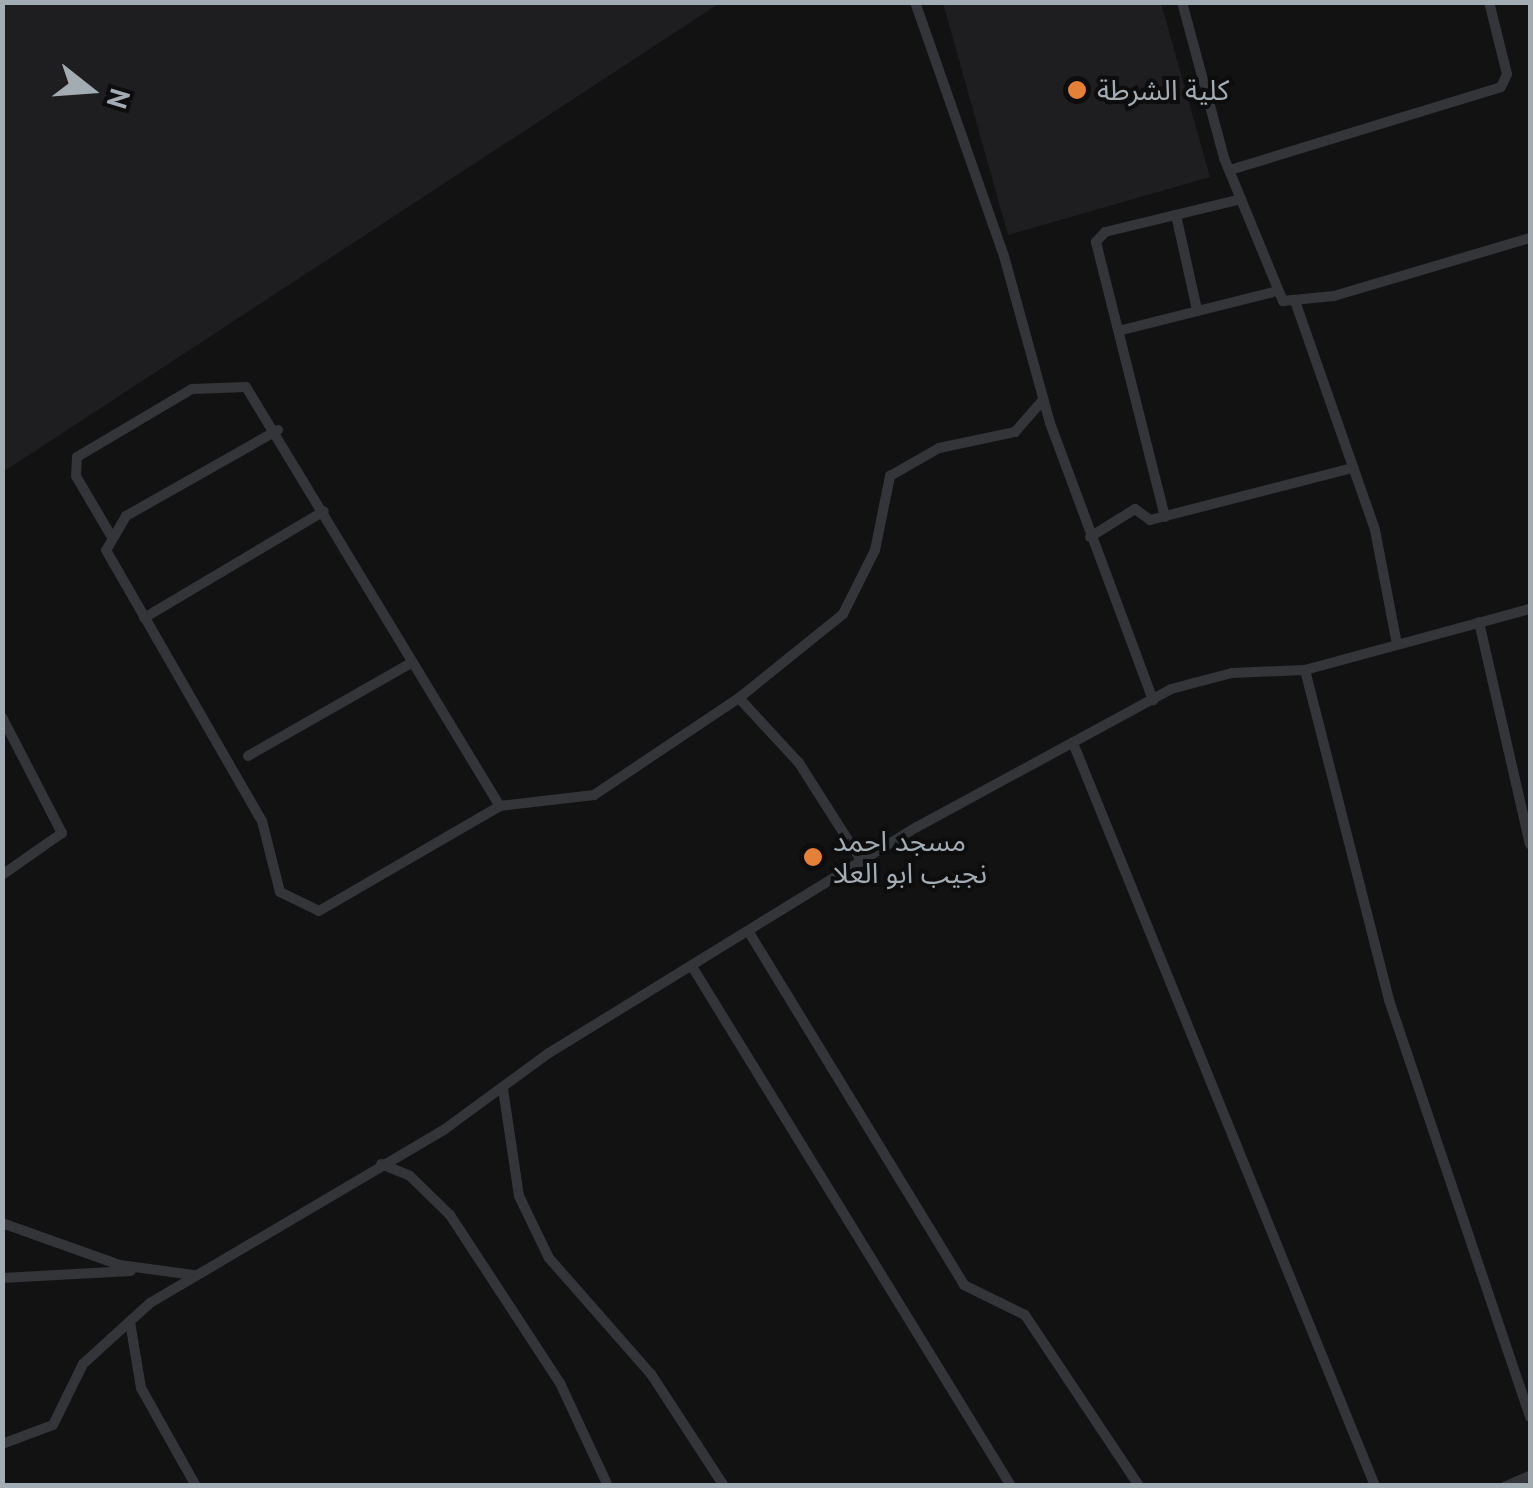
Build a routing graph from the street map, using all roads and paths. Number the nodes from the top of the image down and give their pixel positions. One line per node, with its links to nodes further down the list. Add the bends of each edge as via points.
1 (915, 2): 12 (street, via 1004,256)
2 (1182, 2): 4 (street)
3 (1490, 2): 4 (street, via 1507,74 1501,87)
4 (1230, 170): 5 (street)
5 (1241, 199): 6 (street); 8 (street)
6 (1176, 214): 10 (street); 11 (street, via 1096,242)
7 (1530, 238): 9 (street)
8 (1273, 292): 9 (street); 10 (street)
9 (1296, 304): 16 (street)
10 (1196, 310): 11 (street)
11 (1122, 330): 18 (street)
12 (1043, 400): 13 (street); 14 (street)
13 (1029, 424): 14 (street); 27 (street, via 939,448 890,476 876,550 843,614)
14 (1052, 428): 20 (street)
15 (278, 430): 17 (street); 19 (street); 19 (street, via 246,387 203,386 83,452 76,476)
16 (1353, 468): 18 (street); 24 (street)
17 (324, 511): 22 (street); 25 (street)
18 (1165, 517): 20 (street, via 1150,520 1135,508)
19 (110, 534): 22 (street, via 108,557)
20 (1090, 537): 28 (street)
21 (1530, 609): 23 (street)
22 (144, 618): 32 (street, via 262,821 288,900 325,910)
23 (1480, 622): 24 (street); 33 (street)
24 (1397, 644): 26 (street)
25 (411, 663): 31 (street); 32 (street)
26 (1305, 670): 28 (street, via 1232,673); 45 (street, via 1389,1000)
27 (739, 698): 32 (street, via 594,796); 34 (street, via 799,763)
28 (1153, 700): 30 (street)
29 (2, 716): 35 (street, via 62,833)
30 (1073, 743): 34 (street); 53 (street)
31 (248, 756)
32 (500, 806)
33 (1530, 844)
34 (862, 862): 36 (street)
35 (2, 875)
36 (750, 934): 37 (street); 52 (street, via 964,1285 1025,1315)
37 (693, 968): 38 (street); 51 (street)
38 (503, 1089): 39 (street); 50 (street, via 513,1173 549,1258 650,1374)
39 (381, 1164): 42 (street); 49 (street, via 410,1176 450,1215 560,1383)
40 (2, 1223): 41 (street)
41 (142, 1270): 42 (street); 43 (street)
42 (196, 1276): 44 (street)
43 (2, 1278)
44 (130, 1322): 46 (street, via 79,1369 53,1425); 48 (street, via 142,1388)
45 (1530, 1417)
46 (2, 1444)
47 (1530, 1476): 54 (street)
48 (196, 1486)
49 (608, 1486)
50 (724, 1486)
51 (1011, 1486)
52 (1138, 1486)
53 (1375, 1486)
54 (1506, 1486)

